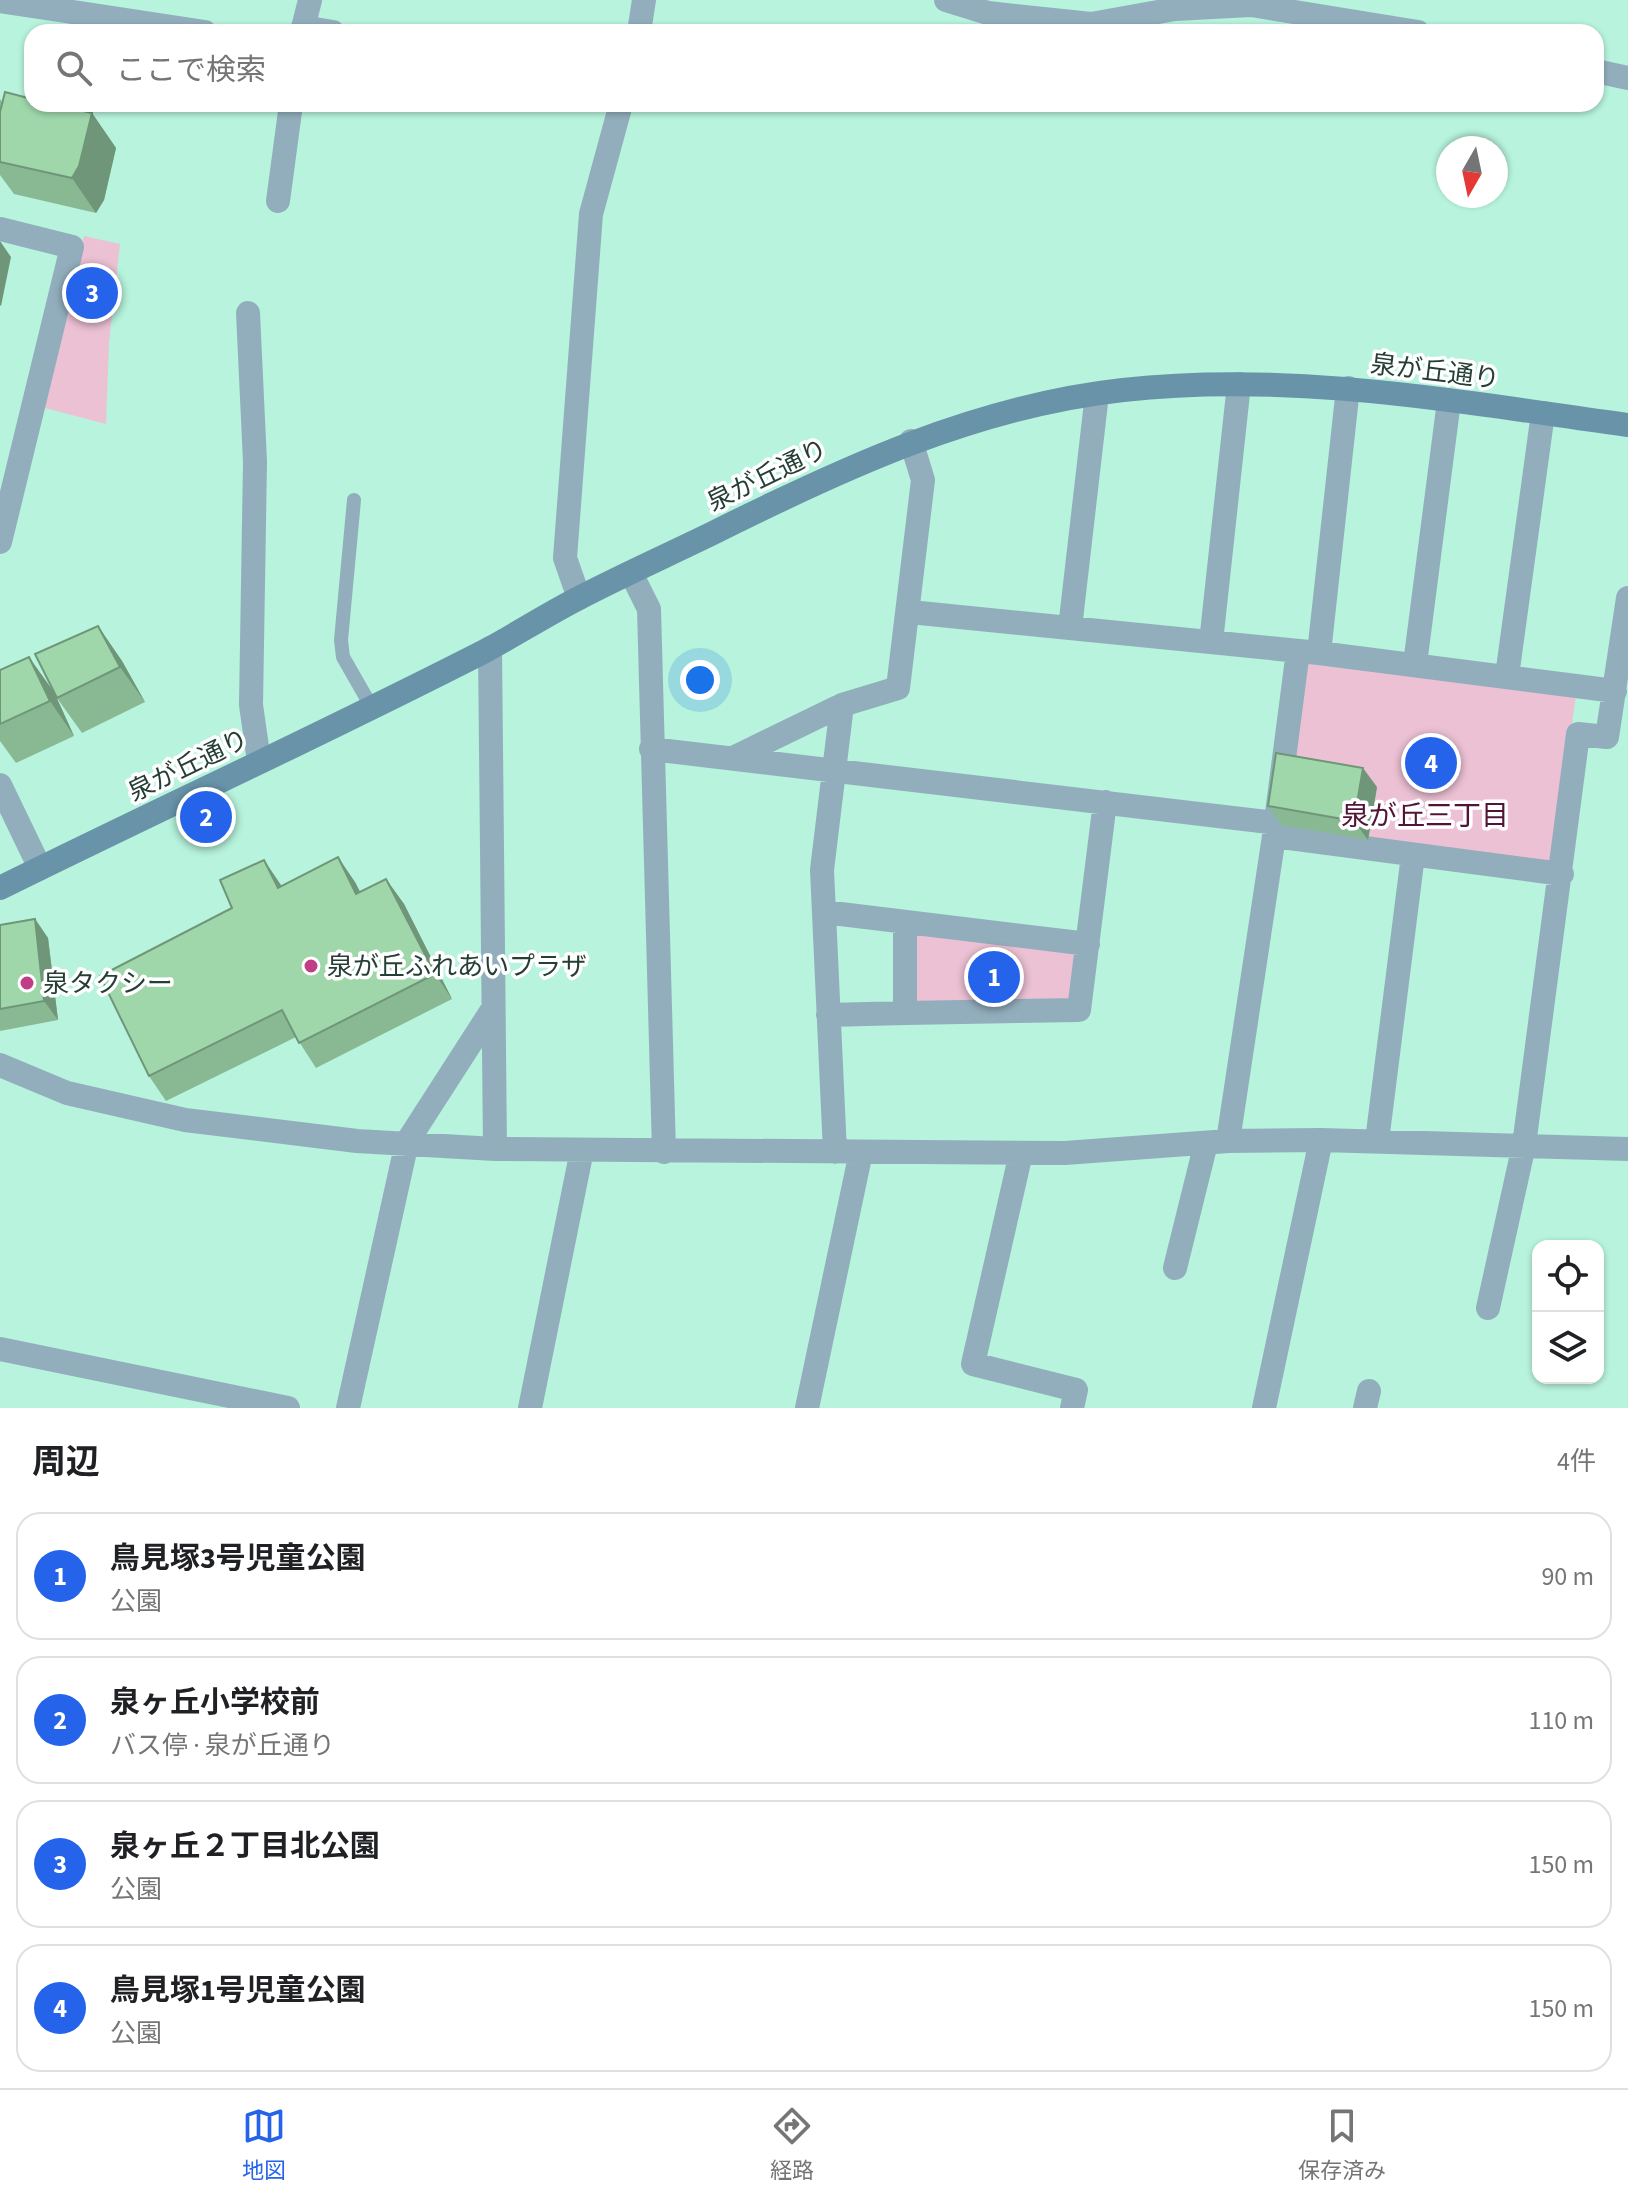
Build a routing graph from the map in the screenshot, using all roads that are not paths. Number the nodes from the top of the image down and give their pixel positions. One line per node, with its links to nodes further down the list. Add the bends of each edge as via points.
1 (310, 0): 7 (street)
2 (644, 0): 8 (street)
3 (946, 0): 10 (street, via 988,13)
4 (0, 1): 5 (street)
5 (52, 3): 6 (street)
6 (163, 24)
7 (304, 24)
8 (640, 24)
9 (1091, 24): 11 (street, via 1175,9 1251,5)
10 (1091, 24)
11 (1369, 24)
12 (1604, 73): 13 (street)
13 (1628, 78)
14 (290, 112): 16 (street)
15 (619, 112): 29 (street, via 591,214 565,558)
16 (278, 201)
17 (0, 229): 27 (street, via 72,247)
18 (248, 313): 44 (street, via 255,462 251,691)
19 (1239, 384): 20 (street, 泉が丘通り); 21 (street, 泉が丘通り); 33 (street)
20 (1348, 388): 22 (street, 泉が丘通り); 35 (street)
21 (1097, 394): 25 (street, 泉が丘通り); 32 (street)
22 (1449, 401): 23 (street, 泉が丘通り); 36 (street)
23 (1543, 413): 24 (street, 泉が丘通り); 37 (street)
24 (1628, 425)
25 (911, 441): 28 (street, 泉が丘通り, via 843,468); 31 (street, via 923,480)
26 (354, 500): 40 (lane, via 341,640 343,657)
27 (0, 542)
28 (631, 573): 29 (street, 泉が丘通り); 42 (street, via 649,609)
29 (579, 598): 34 (street, 泉が丘通り)
30 (1628, 598): 38 (street)
31 (910, 612): 32 (street); 39 (street, via 898,688)
32 (1070, 628): 33 (street)
33 (1211, 642): 35 (street)
34 (490, 648): 40 (street, 泉が丘通り); 56 (street)
35 (1308, 652): 36 (street); 48 (street)
36 (1415, 664): 37 (street)
37 (1507, 676): 38 (street)
38 (1615, 691): 41 (street)
39 (842, 705): 43 (street); 45 (street)
40 (371, 706): 44 (street, 泉が丘通り)
41 (1618, 738): 51 (street, via 1578,734)
42 (651, 749): 43 (street); 68 (street)
43 (733, 758): 45 (street)
44 (259, 761): 50 (street, 泉が丘通り)
45 (833, 770): 47 (street); 53 (street, via 822,870)
46 (0, 785): 50 (street)
47 (1105, 802): 48 (street); 55 (street)
48 (1275, 830): 49 (street); 63 (street)
49 (1413, 855): 51 (street); 61 (street)
50 (40, 868): 52 (street, 泉が丘通り)
51 (1562, 874): 64 (street)
52 (0, 888)
53 (824, 912): 54 (street); 58 (street)
54 (905, 922): 55 (street); 57 (street)
55 (1088, 944): 57 (street, via 1079,1010)
56 (492, 1010): 62 (street); 65 (street)
57 (905, 1013): 58 (street)
58 (828, 1015): 69 (street)
59 (0, 1065): 62 (street, via 67,1093 185,1120)
60 (1321, 1140): 61 (street); 63 (street); 80 (street)
61 (1377, 1141): 64 (street)
62 (407, 1142): 65 (street); 76 (street)
63 (1217, 1142): 71 (street); 72 (street)
64 (1524, 1145): 66 (street); 73 (street)
65 (495, 1149): 67 (street)
66 (1628, 1149)
67 (582, 1150): 68 (street); 77 (street)
68 (664, 1152): 69 (street)
69 (835, 1152): 70 (street)
70 (861, 1152): 71 (street); 78 (street)
71 (1021, 1153): 79 (street, via 973,1364 1076,1390)
72 (1175, 1268)
73 (1488, 1308)
74 (0, 1349): 75 (street)
75 (288, 1408)
76 (348, 1408)
77 (530, 1408)
78 (807, 1408)
79 (1072, 1408)
80 (1264, 1408)

